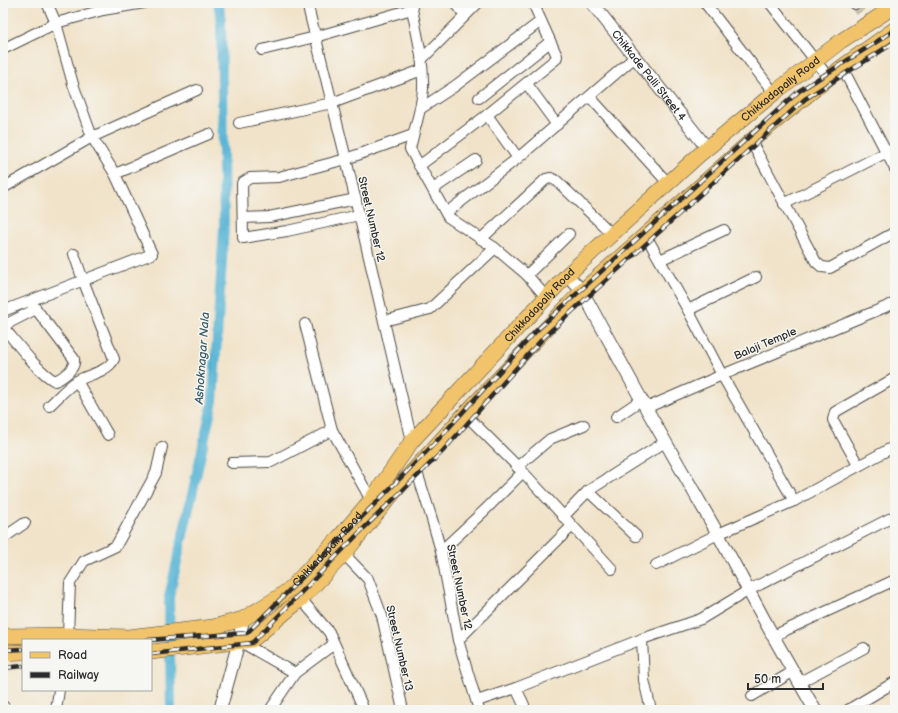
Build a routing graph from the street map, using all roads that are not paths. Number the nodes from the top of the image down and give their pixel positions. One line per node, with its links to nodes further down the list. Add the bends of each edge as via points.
1 (47, 3): 14 (street)
2 (144, 3): 14 (street, via 103,10)
3 (307, 3): 16 (street, Street Number 12)
4 (456, 3): 12 (street)
5 (478, 3): 12 (street)
6 (532, 3): 13 (street)
7 (592, 3): 20 (street, Chikkade Palli Street 4)
8 (705, 3): 28 (street)
9 (770, 3): 22 (street)
10 (411, 6): 16 (street); 21 (street)
11 (895, 6): 22 (main road, Chikkadapally Road)
12 (465, 16): 21 (street)
13 (541, 21): 17 (street); 32 (street, via 455,86)
14 (56, 23): 18 (street); 38 (street, via 73,84)
15 (895, 29): 23 (main road, Chikkadapally Road)
16 (315, 37): 19 (street); 31 (street, Street Number 12)
17 (550, 42): 26 (street, via 557,56 556,60); 30 (street)
18 (3, 49)
19 (262, 50)
20 (635, 57): 29 (street); 40 (street, Chikkade Palli Street 4)
21 (422, 59): 24 (street)
22 (815, 61): 25 (street); 28 (main road, Chikkadapally Road)
23 (842, 67): 25 (main road, Chikkadapally Road); 41 (street)
24 (422, 70): 31 (street); 32 (street, via 423,90)
25 (829, 78): 39 (main road, Chikkadapally Road)
26 (527, 84): 33 (street); 35 (street)
27 (197, 90): 38 (street)
28 (774, 92): 40 (main road, Chikkadapally Road)
29 (590, 97): 35 (street); 48 (street)
30 (479, 98)
31 (332, 103): 34 (street); 43 (street, Street Number 12)
32 (420, 108): 37 (street)
33 (487, 116): 42 (street); 45 (street)
34 (239, 123)
35 (557, 125): 42 (street)
36 (209, 134): 47 (street)
37 (413, 135): 43 (street); 45 (street, via 410,149)
38 (92, 137): 47 (street); 49 (street)
39 (751, 141): 52 (street); 60 (main road, Chikkadapally Road)
40 (707, 148): 48 (main road, Chikkadapally Road)
41 (891, 150): 46 (street); 52 (street)
42 (518, 158): 53 (street)
43 (346, 159): 51 (street, Street Number 12); 55 (street, via 279,177 250,178 242,183)
44 (476, 160): 50 (street)
45 (419, 166): 50 (street)
46 (895, 169)
47 (115, 174): 68 (street, via 152,254)
48 (668, 183): 59 (main road, Chikkadapally Road)
49 (3, 188)
50 (433, 190): 53 (street)
51 (356, 199): 54 (street, Street Number 12); 55 (street, via 269,217)
52 (784, 204): 57 (street, via 816,262 822,267 830,268)
53 (446, 213): 61 (street, via 448,218)
54 (359, 215): 55 (street, via 243,238); 75 (street, Street Number 12)
55 (243, 218)
56 (724, 230): 64 (street)
57 (895, 232)
58 (569, 234): 65 (street)
59 (612, 234): 61 (street, via 551,178 546,179); 66 (main road, Chikkadapally Road)
60 (645, 234): 64 (street); 69 (main road, Chikkadapally Road)
61 (481, 239): 62 (street)
62 (495, 248): 65 (street); 75 (street, via 430,309)
63 (74, 254): 68 (street)
64 (660, 260): 73 (street)
65 (527, 275): 70 (street)
66 (567, 275): 69 (street); 70 (main road, Chikkadapally Road)
67 (756, 277): 73 (street)
68 (82, 280): 72 (street); 80 (street, via 114,359 109,367)
69 (582, 291): 81 (street); 83 (main road, Chikkadapally Road)
70 (546, 297): 88 (main road, Chikkadapally Road)
71 (895, 302): 78 (street, Balaji Temple)
72 (33, 305): 74 (street); 77 (street); 77 (street, via 74,358 73,367 59,379 55,381 40,368)
73 (688, 310): 78 (street)
74 (3, 311)
75 (384, 322): 88 (street, Street Number 12)
76 (305, 324): 86 (street)
77 (3, 326)
78 (722, 375): 81 (street, Balaji Temple); 98 (street)
79 (895, 378): 93 (street, via 835,412 833,416)
80 (77, 381): 82 (street); 87 (street)
81 (644, 404): 84 (street, Balaji Temple); 89 (street)
82 (49, 406)
83 (465, 414): 94 (main road, Chikkadapally Road); 95 (street)
84 (616, 417)
85 (584, 426): 95 (street, via 550,439)
86 (332, 430): 92 (street, via 271,462); 97 (street)
87 (108, 436)
88 (412, 441): 97 (main road, Chikkadapally Road)
89 (665, 442): 96 (street); 103 (street)
90 (895, 446): 93 (street)
91 (162, 447): 114 (street, via 156,473 116,546 84,561 70,583)
92 (232, 462)
93 (858, 465): 98 (street)
94 (416, 469): 106 (street, Street Number 12); 107 (main road, Chikkadapally Road)
95 (520, 470): 100 (street); 106 (street, via 485,510)
96 (588, 491): 100 (street); 104 (street)
97 (370, 500): 113 (main road, Chikkadapally Road, via 292,587)
98 (794, 501): 103 (street)
99 (895, 516): 111 (street)
100 (563, 517): 102 (street)
101 (25, 523): 105 (street)
102 (572, 526): 109 (street); 118 (street)
103 (718, 534): 108 (street); 111 (street)
104 (636, 536)
105 (3, 538)
106 (441, 551): 118 (street, Street Number 12)
107 (344, 554): 112 (main road, Chikkadapally Road); 139 (street, Street Number 13, via 368,579 371,586 382,616)
108 (656, 564)
109 (612, 569)
110 (895, 580): 116 (street)
111 (749, 590): 116 (street); 117 (street, via 700,618)
112 (301, 599): 119 (main road, Chikkadapally Road, via 252,640); 120 (street, via 329,632)
113 (243, 619): 114 (main road, Chikkadapally Road, via 213,628 128,637); 119 (street)
114 (68, 635): 115 (main road, Chikkadapally Road)
115 (3, 636)
116 (773, 636): 125 (street)
117 (642, 638): 129 (street); 141 (street, via 644,680)
118 (458, 640): 134 (street, Street Number 12)
119 (239, 641): 123 (main road, Chikkadapally Road); 126 (street); 137 (street)
120 (334, 644): 126 (street); 132 (street)
121 (864, 648): 127 (street)
122 (22, 652): 124 (main road)
123 (152, 652)
124 (3, 653)
125 (794, 671): 127 (street); 131 (street)
126 (295, 673): 138 (street)
127 (800, 682): 142 (street)
128 (895, 682): 143 (street)
129 (516, 688): 134 (street); 140 (street)
130 (59, 691): 136 (street)
131 (752, 696)
132 (362, 705)
133 (3, 706): 135 (street)
134 (478, 706)
135 (4, 710)
136 (56, 710)
137 (220, 710)
138 (270, 710)
139 (403, 710)
140 (524, 710)
141 (651, 710)
142 (816, 710)
143 (848, 710)

